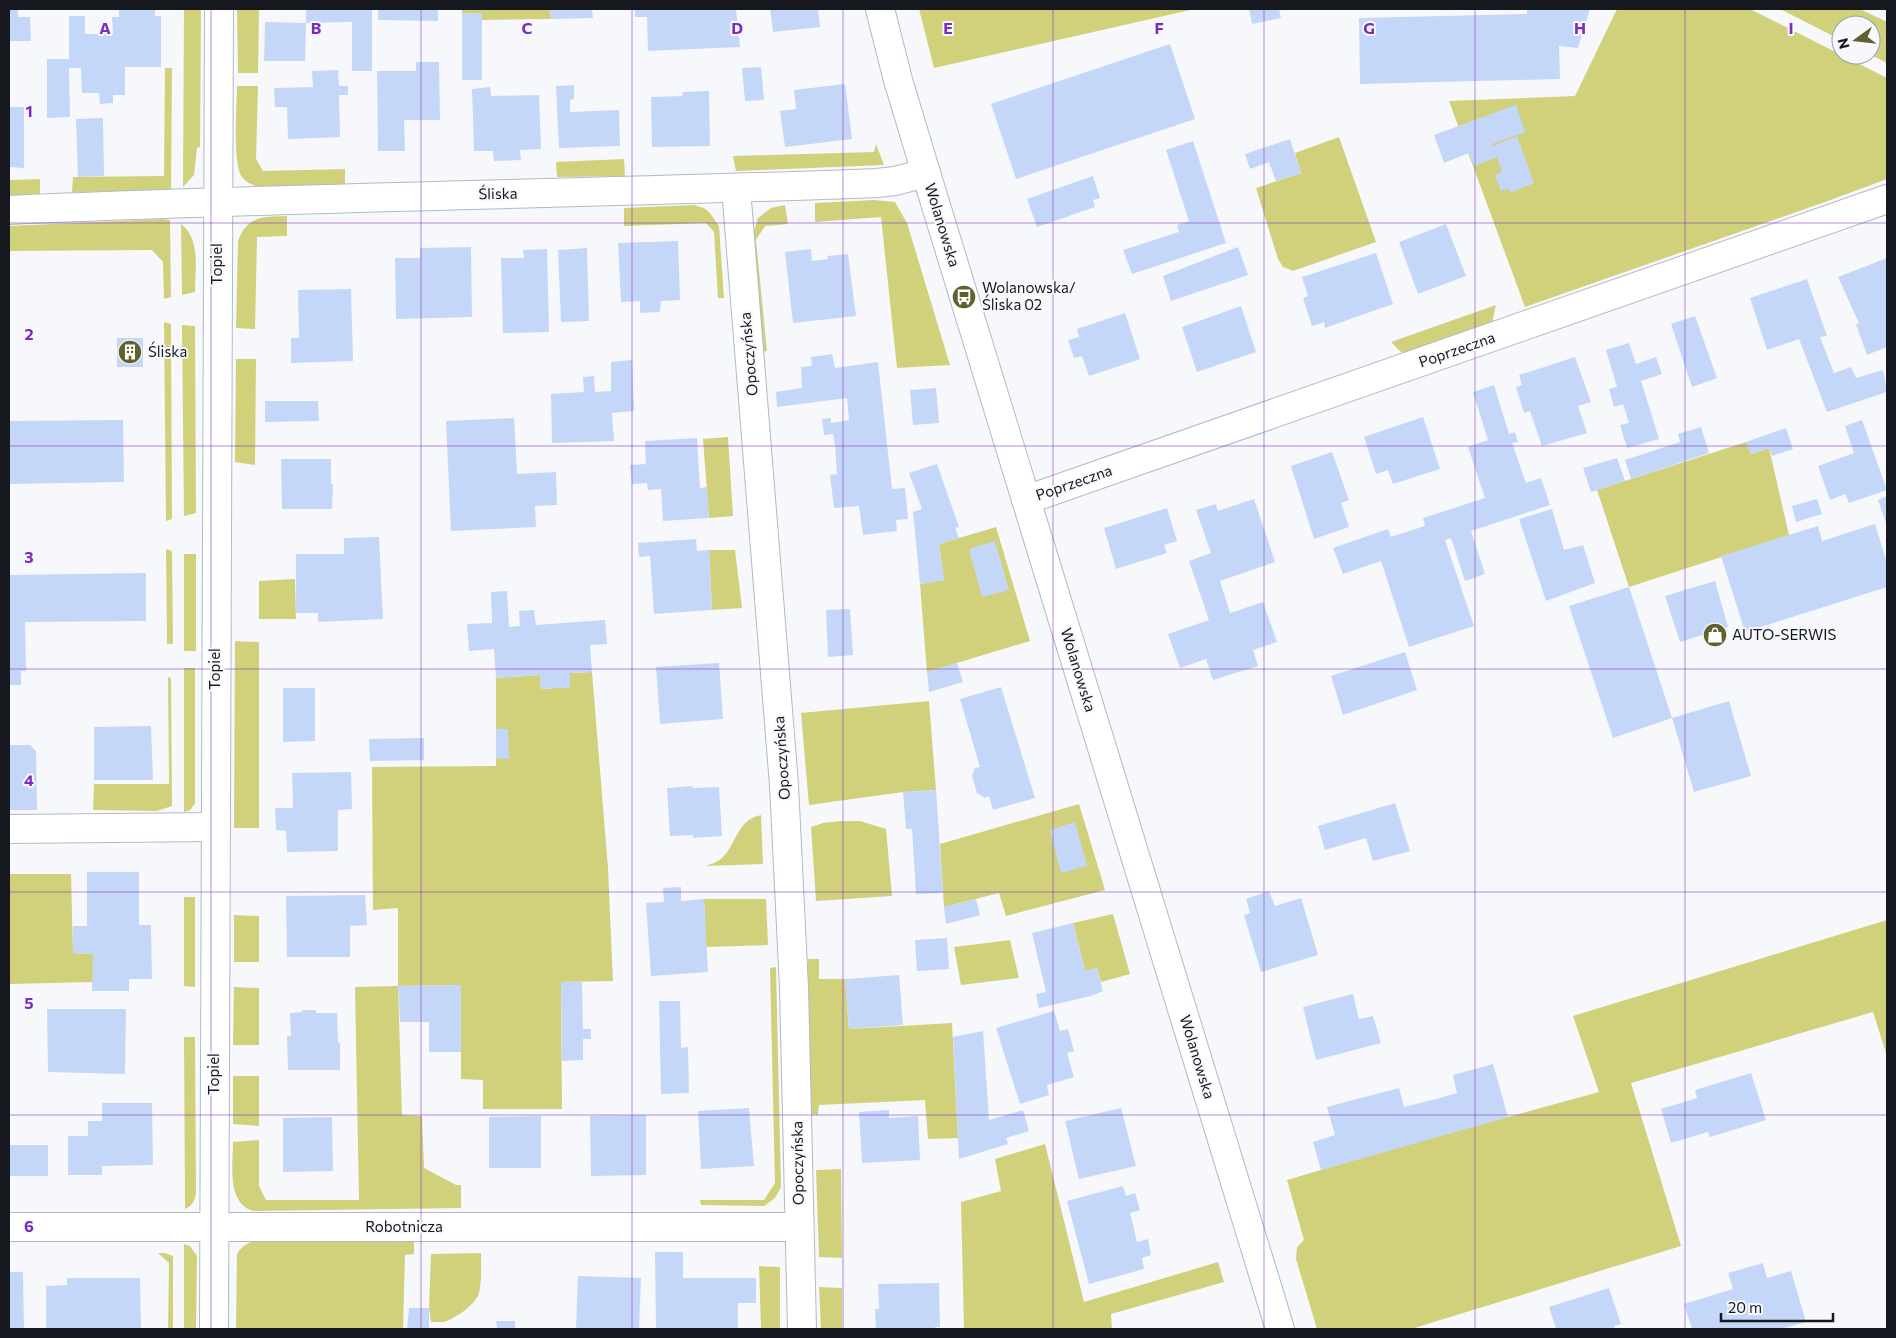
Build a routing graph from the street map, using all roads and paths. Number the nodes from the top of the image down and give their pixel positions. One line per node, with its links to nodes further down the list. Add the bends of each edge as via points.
1 (218, 9): 6 (street, Topiel)
2 (880, 9): 3 (street, Wolanowska)
3 (926, 174): 4 (street, Śliska, via 895,181); 8 (street, Wolanowska)
4 (736, 188): 6 (street, Śliska); 12 (street, Opoczyńska, via 784,785 794,988)
5 (1887, 199): 8 (street, Poprzeczna)
6 (217, 201): 7 (street, Śliska); 9 (street, Topiel)
7 (9, 210)
8 (1026, 500): 16 (street, Wolanowska)
9 (215, 827): 10 (street); 13 (street, Topiel)
10 (9, 829)
11 (9, 1227): 13 (street, Robotnicza)
12 (799, 1227): 13 (street, Robotnicza); 15 (street, Opoczyńska)
13 (213, 1228): 14 (street, Topiel)
14 (214, 1329)
15 (802, 1329)
16 (1280, 1329)

